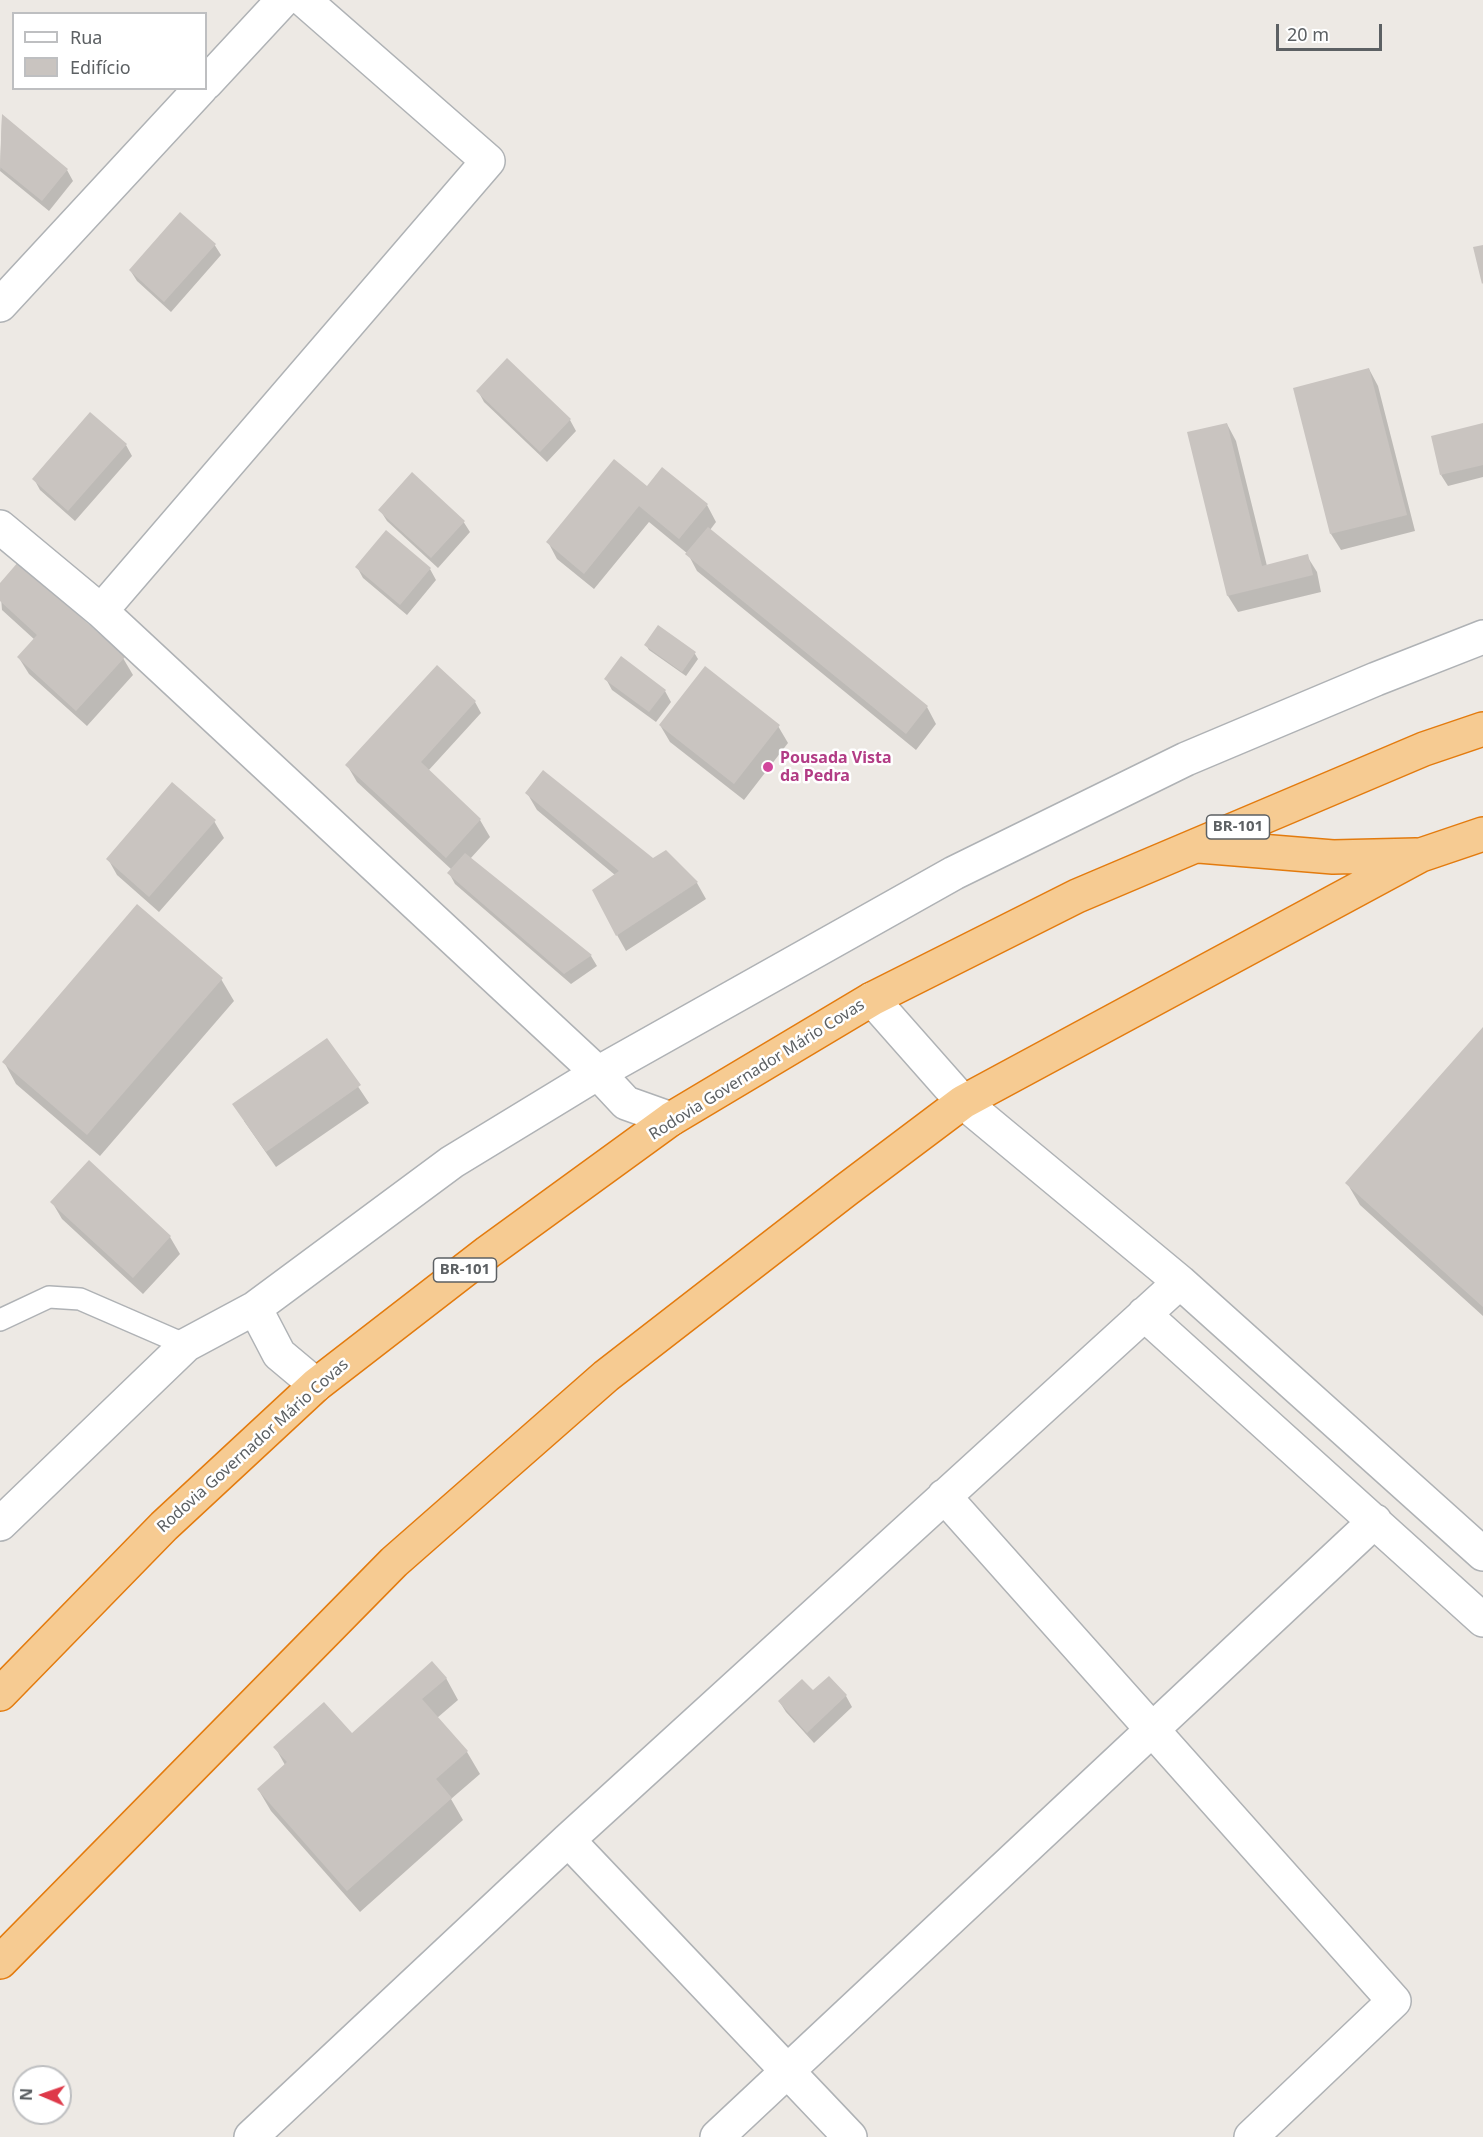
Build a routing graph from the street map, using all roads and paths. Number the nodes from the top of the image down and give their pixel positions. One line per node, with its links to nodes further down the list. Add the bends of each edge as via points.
1 (283, 0): 3 (street)
2 (304, 0): 7 (street, via 488,161)
3 (207, 82)
4 (199, 90): 5 (street)
5 (0, 305)
6 (0, 527): 7 (street)
7 (101, 611): 14 (street)
8 (1483, 637): 14 (street, via 1186,759 964,868)
9 (1483, 729): 11 (highway, Rodovia Governador Mário Covas / BR-101, via 1424,749)
10 (1483, 834): 12 (highway)
11 (1194, 845): 12 (highway, via 1333,857); 13 (highway, Rodovia Governador Mário Covas / BR-101, via 1077,896)
12 (1421, 855): 15 (highway)
13 (872, 999): 15 (street); 16 (highway, Rodovia Governador Mário Covas / BR-101)
14 (598, 1073): 16 (street, via 626,1103); 18 (street, via 452,1162)
15 (963, 1102): 17 (street); 31 (highway, via 606,1376 480,1484 394,1562)
16 (671, 1119): 22 (highway, Rodovia Governador Mário Covas / BR-101, via 488,1252)
17 (1180, 1282): 19 (street); 26 (street)
18 (255, 1308): 21 (street); 22 (street, via 279,1354)
19 (1144, 1314): 23 (street); 24 (street)
20 (0, 1320): 21 (lane, via 49,1297 80,1299)
21 (186, 1345): 25 (street)
22 (316, 1385): 28 (highway, Rodovia Governador Mário Covas / BR-101, via 164,1526)
23 (944, 1496): 29 (street); 30 (street)
24 (1376, 1521): 27 (street); 29 (street)
25 (0, 1524)
26 (1483, 1554)
27 (1483, 1620)
28 (0, 1694)
29 (1152, 1730): 32 (street); 36 (street, via 1394,2001)
30 (568, 1840): 32 (street); 33 (street)
31 (0, 1962)
32 (787, 2071): 34 (street); 35 (street)
33 (251, 2137)
34 (717, 2137)
35 (850, 2137)
36 (1251, 2137)

